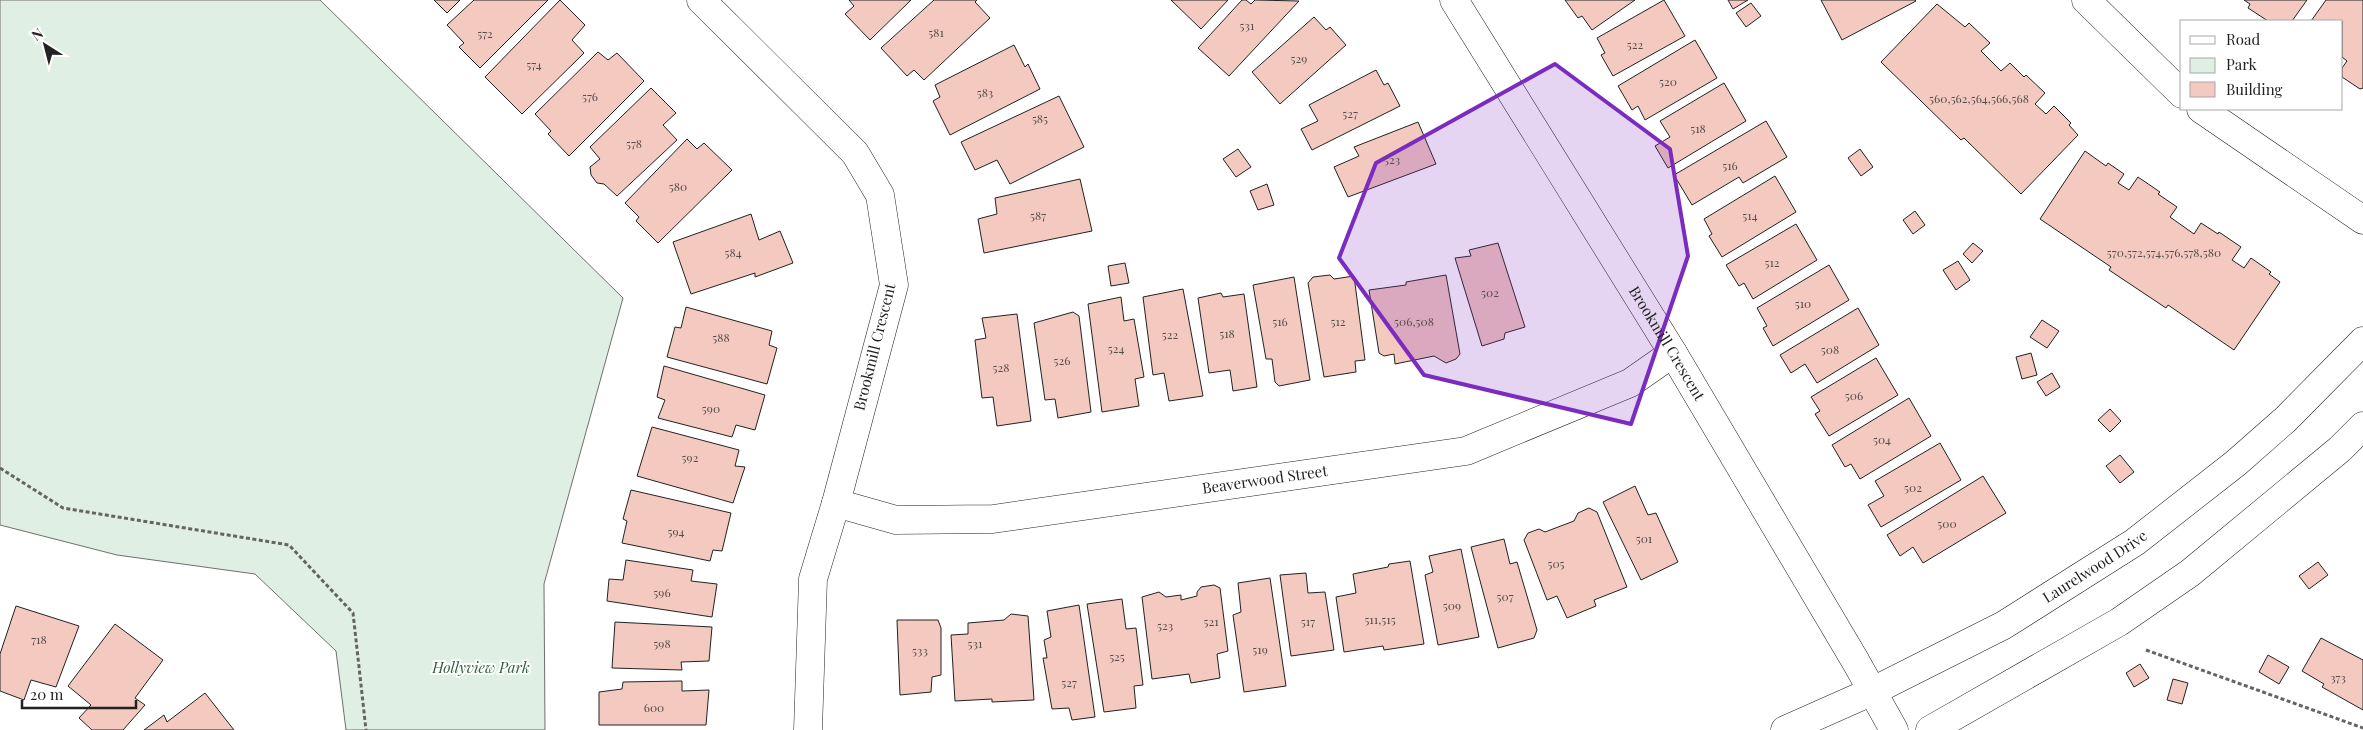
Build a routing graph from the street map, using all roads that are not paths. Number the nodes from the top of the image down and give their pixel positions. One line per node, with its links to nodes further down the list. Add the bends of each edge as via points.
1 (701, 0): 10 (street, Brookmill Crescent, via 855,153 880,195 894,285)
2 (1454, 0): 8 (street, Brookmill Crescent)
3 (2086, 0): 4 (street)
4 (2180, 92)
5 (2202, 110): 6 (street)
6 (2363, 220)
7 (2363, 341): 11 (street, Laurelwood Drive, via 2251,451 2135,542 2004,625)
8 (1674, 353): 10 (street, Beaverwood Street, via 1630,383 1466,451 992,519 896,520); 11 (street, Brookmill Crescent)
9 (2363, 426): 15 (street, via 2340,449 2190,573 2119,622)
10 (836, 503): 12 (street, Brookmill Crescent, via 813,580)
11 (1873, 691): 13 (street, Laurelwood Drive); 14 (street, Brookmill Crescent)
12 (808, 730)
13 (1785, 730)
14 (1894, 730)
15 (1930, 730)

